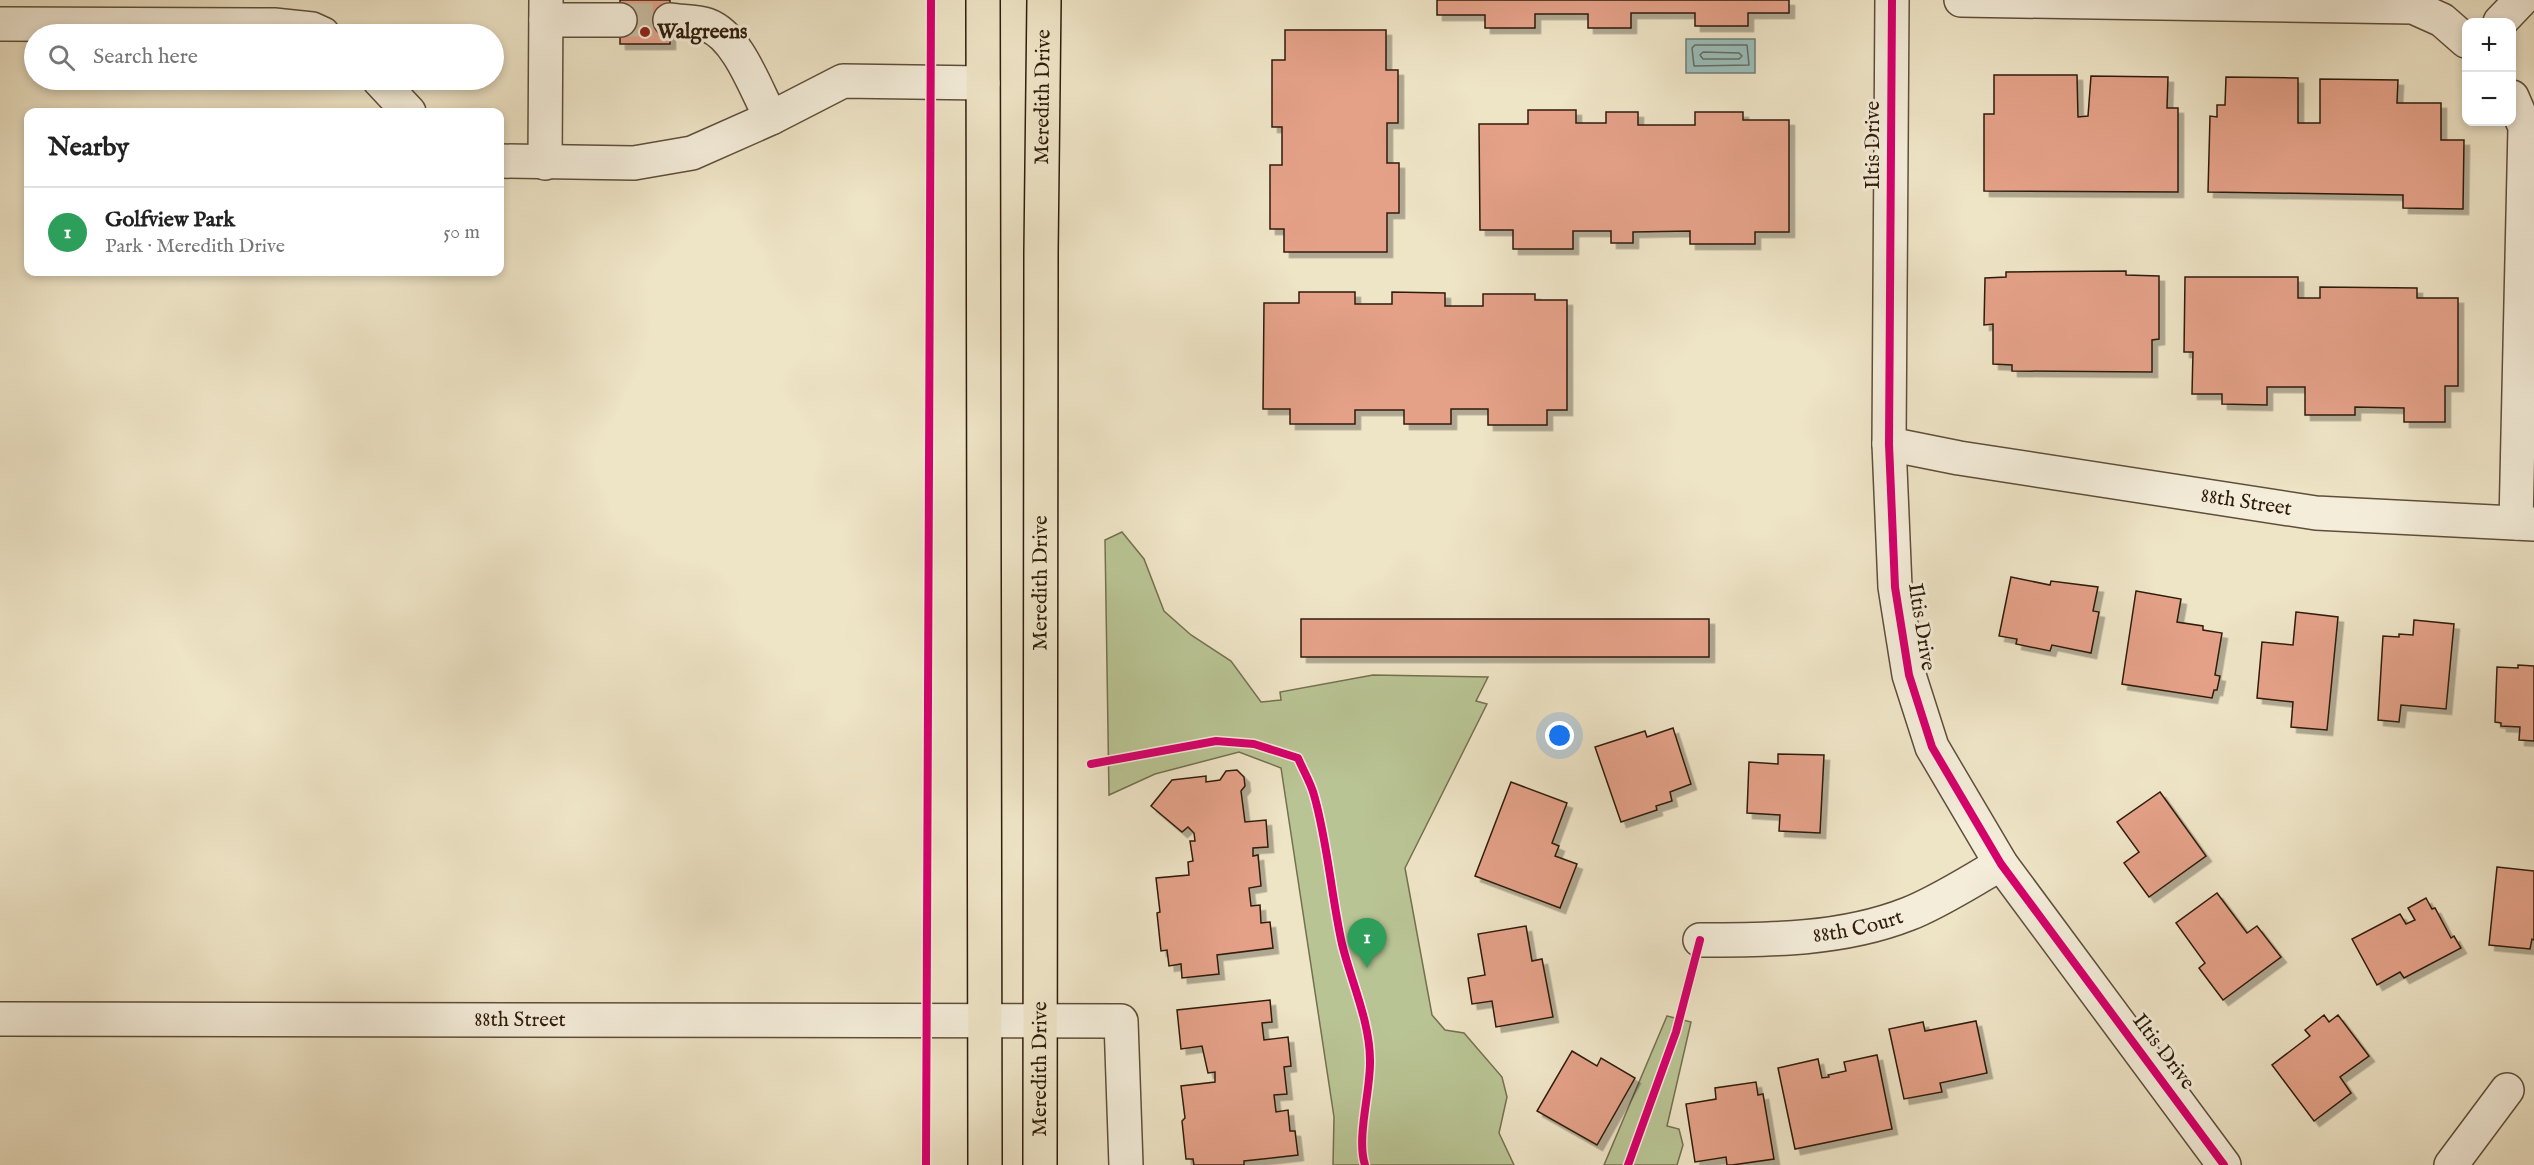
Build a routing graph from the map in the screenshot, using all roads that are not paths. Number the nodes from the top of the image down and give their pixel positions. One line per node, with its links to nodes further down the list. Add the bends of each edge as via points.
1 (983, 0): 14 (main road)
2 (1044, 0): 28 (main road, Meredith Drive)
3 (1892, 0): 22 (street, Iltis Drive)
4 (1961, 0): 6 (street)
5 (2521, 0): 8 (street)
6 (2265, 2): 13 (street, via 2413,7 2442,20)
7 (546, 10): 9 (street); 20 (street)
8 (2504, 18)
9 (620, 21)
10 (670, 21): 18 (street, via 706,24 721,32 732,44)
11 (0, 24): 12 (street)
12 (24, 24)
13 (2462, 38)
14 (983, 83): 18 (street, via 843,81); 27 (main road)
15 (388, 90): 16 (street)
16 (405, 108)
17 (2516, 108): 21 (street, via 2525,127)
18 (771, 118): 20 (street, via 692,153 634,163)
19 (504, 161): 20 (street)
20 (545, 163)
21 (2528, 272): 23 (street)
22 (1889, 444): 23 (street, 88th Street, via 2316,513); 24 (street, Iltis Drive, via 1895,587 1909,675 1932,747)
23 (2525, 523)
24 (2001, 864): 25 (street, 88th Court, via 1910,914 1868,926 1785,939); 33 (street, Iltis Drive)
25 (1700, 940)
26 (0, 1019): 27 (street, 88th Street)
27 (985, 1021): 28 (street, 88th Street); 30 (main road)
28 (1040, 1021): 31 (main road, Meredith Drive); 32 (street, 88th Street, via 1121,1021)
29 (2507, 1090): 34 (street)
30 (985, 1165)
31 (1040, 1165)
32 (1126, 1165)
33 (2224, 1165)
34 (2451, 1165)

